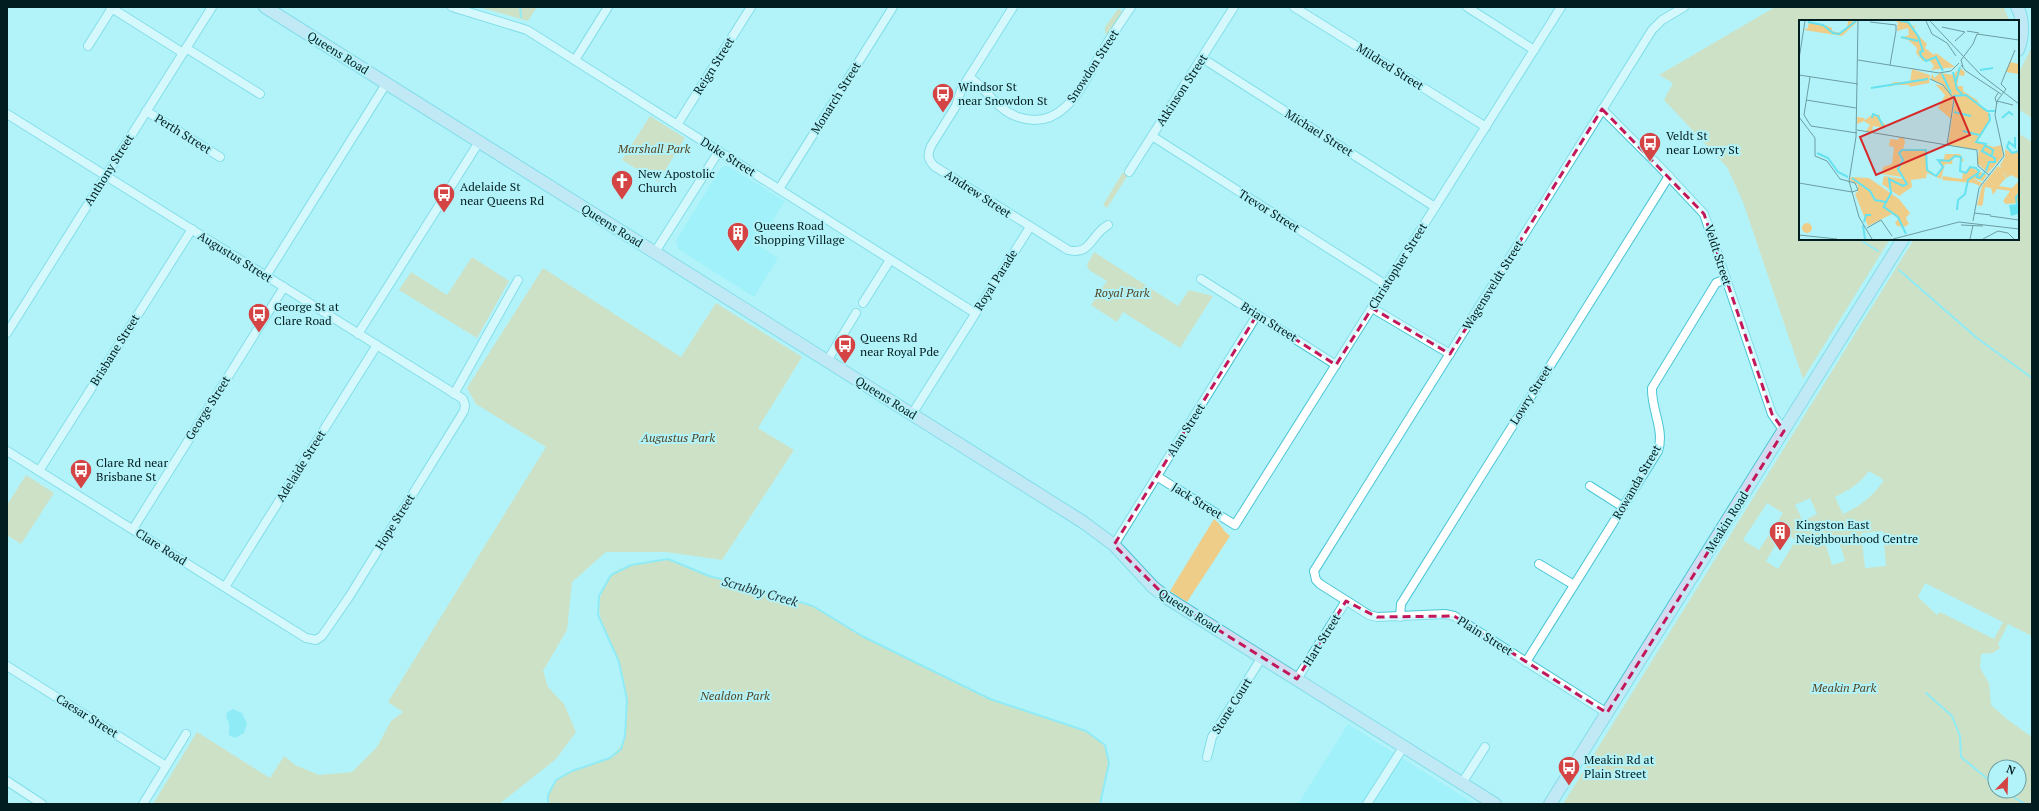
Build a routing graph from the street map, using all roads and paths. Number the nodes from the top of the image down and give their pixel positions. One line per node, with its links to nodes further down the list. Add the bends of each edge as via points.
1 (212, 7): 18 (street, Anthony Street)
2 (265, 7): 23 (street, Queens Road)
3 (452, 7): 21 (street, Duke Street, via 522,28)
4 (608, 7): 21 (street)
5 (751, 7): 28 (street, Reign Street)
6 (893, 7): 37 (street, Monarch Street)
7 (1013, 7): 22 (street)
8 (1131, 7): 22 (street, Snowdon Street, via 1076,96 1063,109 1048,117 1028,119 1006,112 979,83)
9 (1234, 7): 20 (street, Atkinson Street)
10 (1294, 7): 29 (street, Mildred Street)
11 (1466, 7): 19 (street)
12 (1561, 7): 19 (street, Christopher Street)
13 (1684, 7): 25 (street, Wagensveldt Street, via 1655,26)
14 (2017, 7): 17 (street, via 2022,26)
15 (111, 8): 16 (street); 18 (street)
16 (88, 46)
17 (2019, 47)
18 (185, 50): 24 (street); 26 (street, Anthony Street)
19 (1534, 50): 29 (street, Christopher Street)
20 (1202, 58): 30 (street, Atkinson Street); 38 (street, Michael Street)
21 (575, 60): 28 (street, Duke Street)
22 (969, 77): 40 (street, Andrew Street, via 956,106 931,146 928,159 934,166)
23 (386, 84): 31 (street, Queens Road); 45 (street)
24 (260, 94)
25 (1602, 109): 36 (street, Veldt Street); 59 (street, Wagensveldt Street)
26 (146, 111): 33 (street, Perth Street); 35 (street, Anthony Street)
27 (7, 114): 35 (street, Augustus Street)
28 (677, 125): 32 (street, Duke Street)
29 (1486, 127): 38 (street, Christopher Street)
30 (1152, 136): 34 (street, Atkinson Street); 49 (street, Trevor Street)
31 (479, 142): 43 (street, Queens Road); 57 (street)
32 (719, 151): 37 (street, Duke Street); 43 (street)
33 (220, 157)
34 (1129, 172)
35 (105, 175): 41 (street, Augustus Street); 56 (street, Anthony Street)
36 (1668, 176): 47 (street, Veldt Street, via 1704,214); 79 (street, Lowry Street, via 1401,604)
37 (779, 189): 44 (street, Duke Street)
38 (1435, 207): 49 (street, Christopher Street)
39 (1108, 225): 40 (street, via 1100,229 1087,247 1076,252 1068,250)
40 (1030, 227): 54 (street, Royal Parade)
41 (192, 230): 45 (street, Augustus Street); 67 (street, Brisbane Street)
42 (1902, 240): 65 (street, Meakin Road)
43 (655, 252): 60 (street, Queens Road)
44 (890, 260): 51 (street); 54 (street, Duke Street)
45 (266, 276): 50 (street, Augustus Street)
46 (1201, 279): 55 (street, Brian Street)
47 (1726, 279): 65 (street, Veldt Street, via 1772,414); 70 (street, Rowanda Street, via 1716,283 1652,388 1651,396 1661,442)
48 (518, 280): 62 (street)
49 (1386, 285): 52 (street, Christopher Street)
50 (284, 287): 57 (street, Augustus Street); 72 (street, George Street)
51 (862, 303)
52 (1372, 308): 59 (street); 61 (street, Christopher Street)
53 (856, 313): 60 (street)
54 (975, 313): 64 (street, Royal Parade)
55 (1258, 315): 61 (street, Brian Street); 68 (street, Alan Street)
56 (7, 333)
57 (358, 334): 58 (street, Augustus Street)
58 (376, 345): 62 (street, Augustus Street); 77 (street, Adelaide Street)
59 (1450, 354): 75 (street, Wagensveldt Street, via 1316,566)
60 (827, 361): 64 (street, Queens Road)
61 (1336, 364): 71 (street, Christopher Street)
62 (454, 394): 63 (street, Augustus Street)
63 (463, 399): 80 (street, Hope Street, via 464,411 349,597 322,636)
64 (912, 414): 73 (street, Queens Road, via 1083,522)
65 (1784, 431): 85 (street, Meakin Road)
66 (7, 451): 67 (street, Clare Road)
67 (39, 471): 72 (street, Clare Road)
68 (1158, 477): 71 (street, Jack Street); 73 (street, Alan Street)
69 (1590, 486): 70 (street)
70 (1623, 507): 76 (street, Rowanda Street)
71 (1236, 525)
72 (133, 529): 77 (street, Clare Road)
73 (1114, 545): 81 (street, Queens Road, via 1163,595)
74 (1539, 564): 76 (street)
75 (1314, 574): 78 (street, Plain Street, via 1320,584)
76 (1574, 585): 82 (street, Rowanda Street)
77 (225, 587): 80 (street, Clare Road, via 306,638)
78 (1346, 601): 79 (street, Plain Street, via 1369,615); 84 (street, Hart Street)
79 (1400, 617): 82 (street, Plain Street, via 1445,614 1454,616)
80 (316, 640)
81 (1262, 657): 84 (street, Queens Road); 89 (street, Stone Court, via 1212,737)
82 (1526, 662): 85 (street, Plain Street)
83 (7, 666): 90 (street, Caesar Street)
84 (1298, 679): 87 (street, Queens Road)
85 (1607, 712): 97 (street, Meakin Road)
86 (186, 734): 90 (street)
87 (1404, 746): 92 (street, Queens Road); 95 (street)
88 (1485, 747): 92 (street)
89 (1207, 757)
90 (166, 766): 94 (street)
91 (7, 781): 93 (street)
92 (1462, 783): 96 (street, Queens Road)
93 (42, 804)
94 (143, 804)
95 (1367, 804)
96 (1495, 804)
97 (1550, 804)

